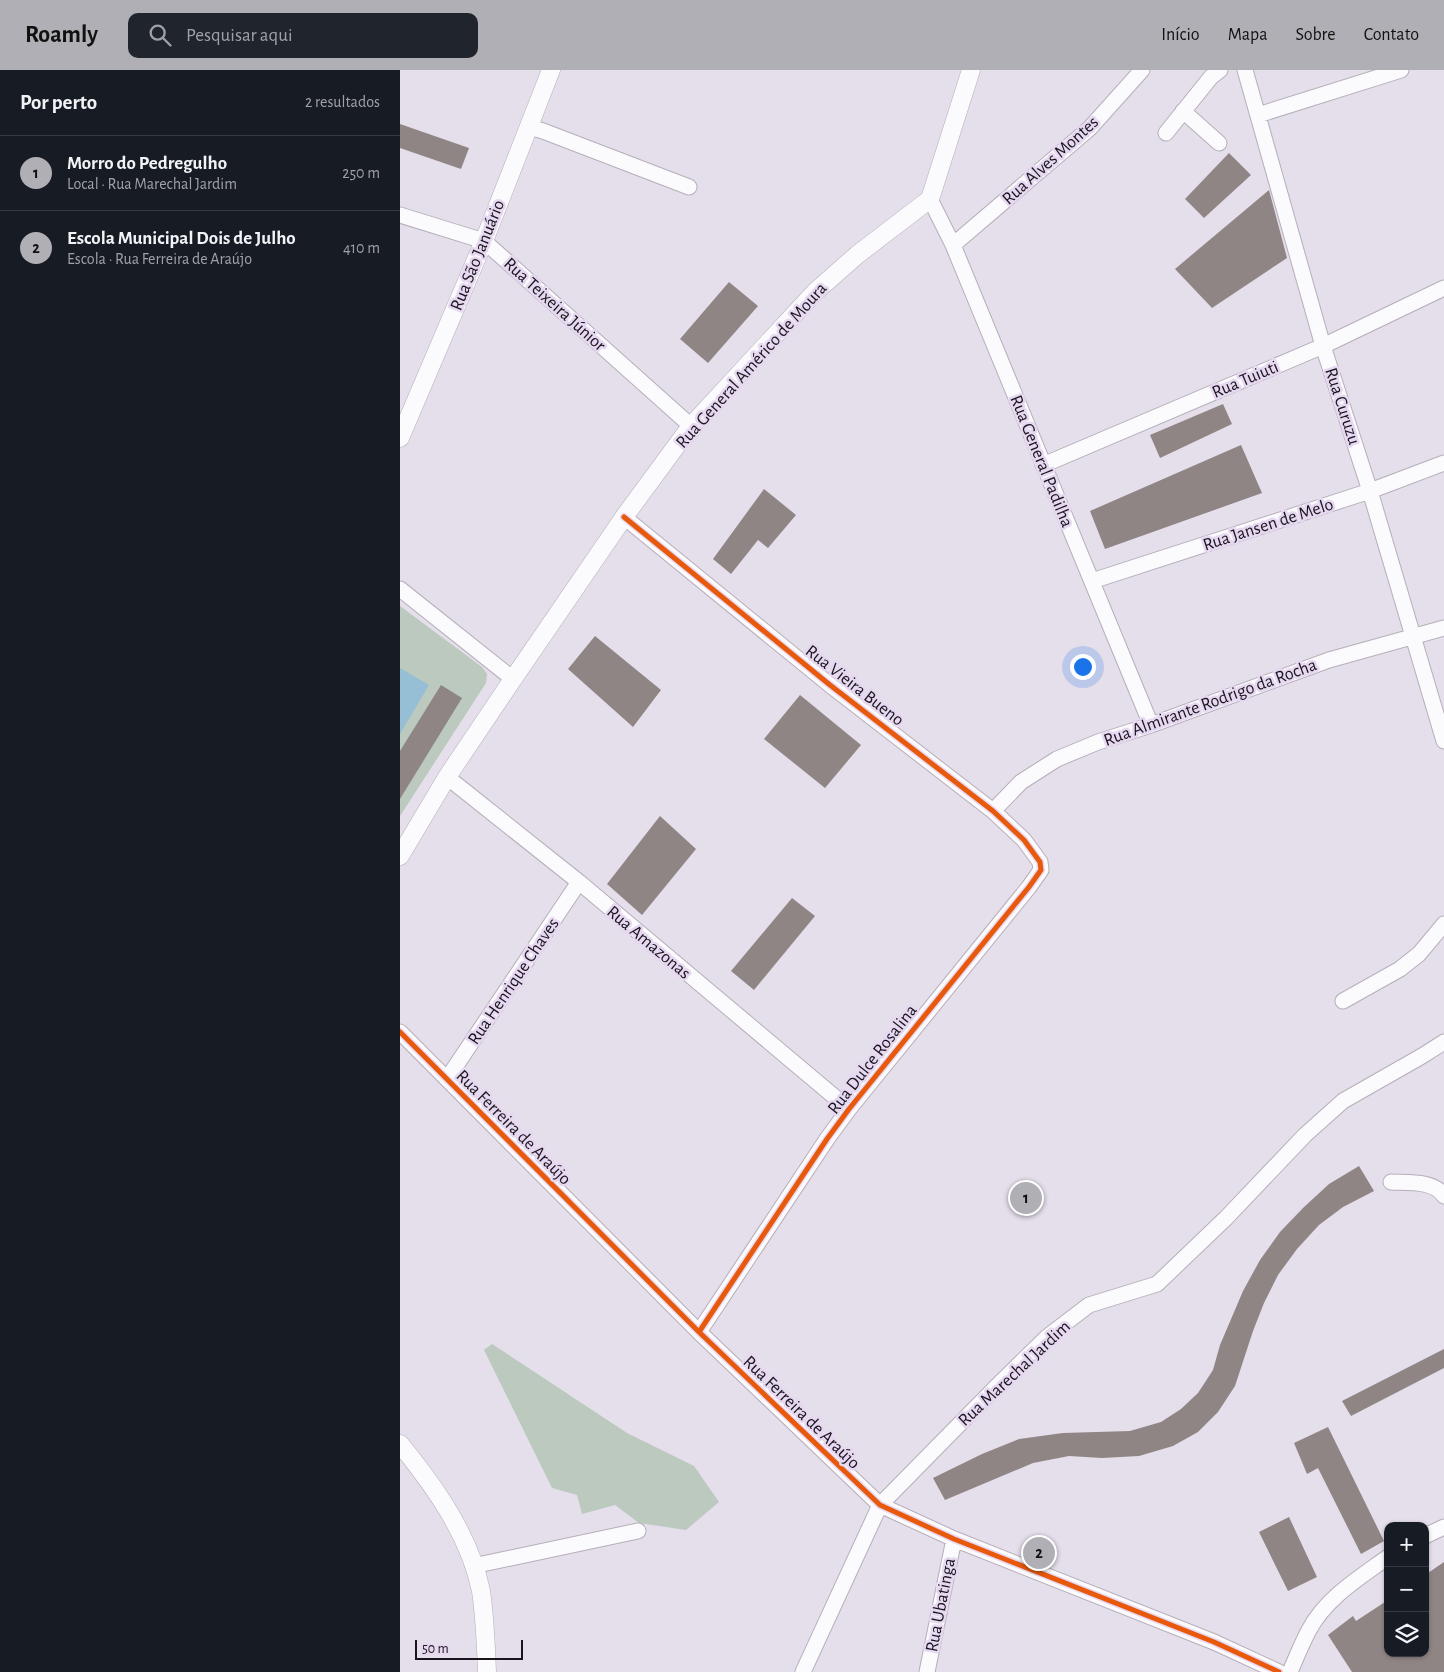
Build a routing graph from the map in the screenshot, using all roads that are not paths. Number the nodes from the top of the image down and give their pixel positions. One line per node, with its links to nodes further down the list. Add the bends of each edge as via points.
1 (551, 70): 9 (street, Rua São Januário)
2 (971, 70): 13 (street)
3 (1142, 70): 16 (street, Rua Alves Montes, via 1090,128)
4 (1220, 70): 7 (street)
5 (1245, 70): 8 (street, Rua Curuzu)
6 (1401, 70): 8 (street)
7 (1183, 111): 10 (street); 11 (street)
8 (1258, 115): 18 (street, Rua Curuzu)
9 (529, 127): 12 (street); 15 (street, Rua São Januário)
10 (1166, 133)
11 (1219, 144)
12 (689, 187)
13 (930, 199): 16 (street, Rua General Padilha); 19 (street, Rua General Américo de Moura, via 815,292)
14 (400, 215): 15 (street, Rua Teixeira Júnior)
15 (484, 241): 19 (street, Rua Teixeira Júnior); 20 (street, Rua São Januário)
16 (953, 245): 22 (street, Rua General Padilha)
17 (1444, 288): 18 (street, Rua Tuiuti)
18 (1323, 346): 22 (street, Rua Tuiuti); 23 (street, Rua Curuzu)
19 (691, 426): 24 (street, Rua General Américo de Moura)
20 (400, 438)
21 (1444, 463): 23 (street, Rua Jansen de Melo)
22 (1043, 464): 25 (street, Rua General Padilha)
23 (1370, 491): 25 (street, Rua Jansen de Melo); 28 (street, Rua Curuzu)
24 (624, 517): 29 (street, Rua General Américo de Moura); 33 (street, Rua Vieira Bueno, via 830,685)
25 (1092, 581): 30 (street, Rua General Padilha)
26 (400, 589): 29 (street)
27 (1444, 628): 28 (street, Rua Almirante Rodrigo da Rocha)
28 (1414, 636): 30 (street, Rua Almirante Rodrigo da Rocha, via 1329,660); 31 (street, Rua Curuzu)
29 (513, 679): 32 (street, Rua General Américo de Moura)
30 (1151, 725): 33 (street, Rua Almirante Rodrigo da Rocha, via 1058,759 1021,782)
31 (1444, 741)
32 (447, 777): 34 (street, Rua General Américo de Moura); 35 (street, Rua Amazonas)
33 (994, 811): 36 (street, Rua Vieira Bueno, via 1024,840 1040,862 1040,870)
34 (400, 856)
35 (579, 882): 41 (street, Rua Henrique Chaves); 42 (street, Rua Amazonas)
36 (1028, 887): 42 (street, Rua Dulce Rosalina)
37 (1444, 924): 38 (street, via 1419,954 1400,969)
38 (1343, 1001)
39 (400, 1032): 41 (street, Rua Ferreira de Araújo)
40 (1444, 1042): 47 (street, Rua Marechal Jardim, via 1342,1101 1157,1284 1089,1305 1047,1337)
41 (447, 1079): 45 (street, Rua Ferreira de Araújo)
42 (849, 1109): 45 (street, Rua Dulce Rosalina)
43 (1391, 1182): 44 (street, via 1427,1185 1440,1190)
44 (1444, 1196)
45 (699, 1332): 47 (street, Rua Ferreira de Araújo)
46 (400, 1444): 53 (street, via 425,1474 465,1540)
47 (880, 1505): 51 (street, Rua Ferreira de Araújo); 55 (street, Rua Marechal Jardim)
48 (1444, 1527): 50 (street)
49 (638, 1531): 53 (street)
50 (1429, 1534)
51 (954, 1539): 56 (street, Rua Ubatinga); 57 (street, Rua Ferreira de Araújo, via 1214,1642)
52 (1384, 1560): 58 (street, via 1326,1606 1309,1629)
53 (473, 1566): 54 (street, via 480,1590)
54 (487, 1672)
55 (803, 1672)
56 (927, 1672)
57 (1278, 1672)
58 (1290, 1672)

